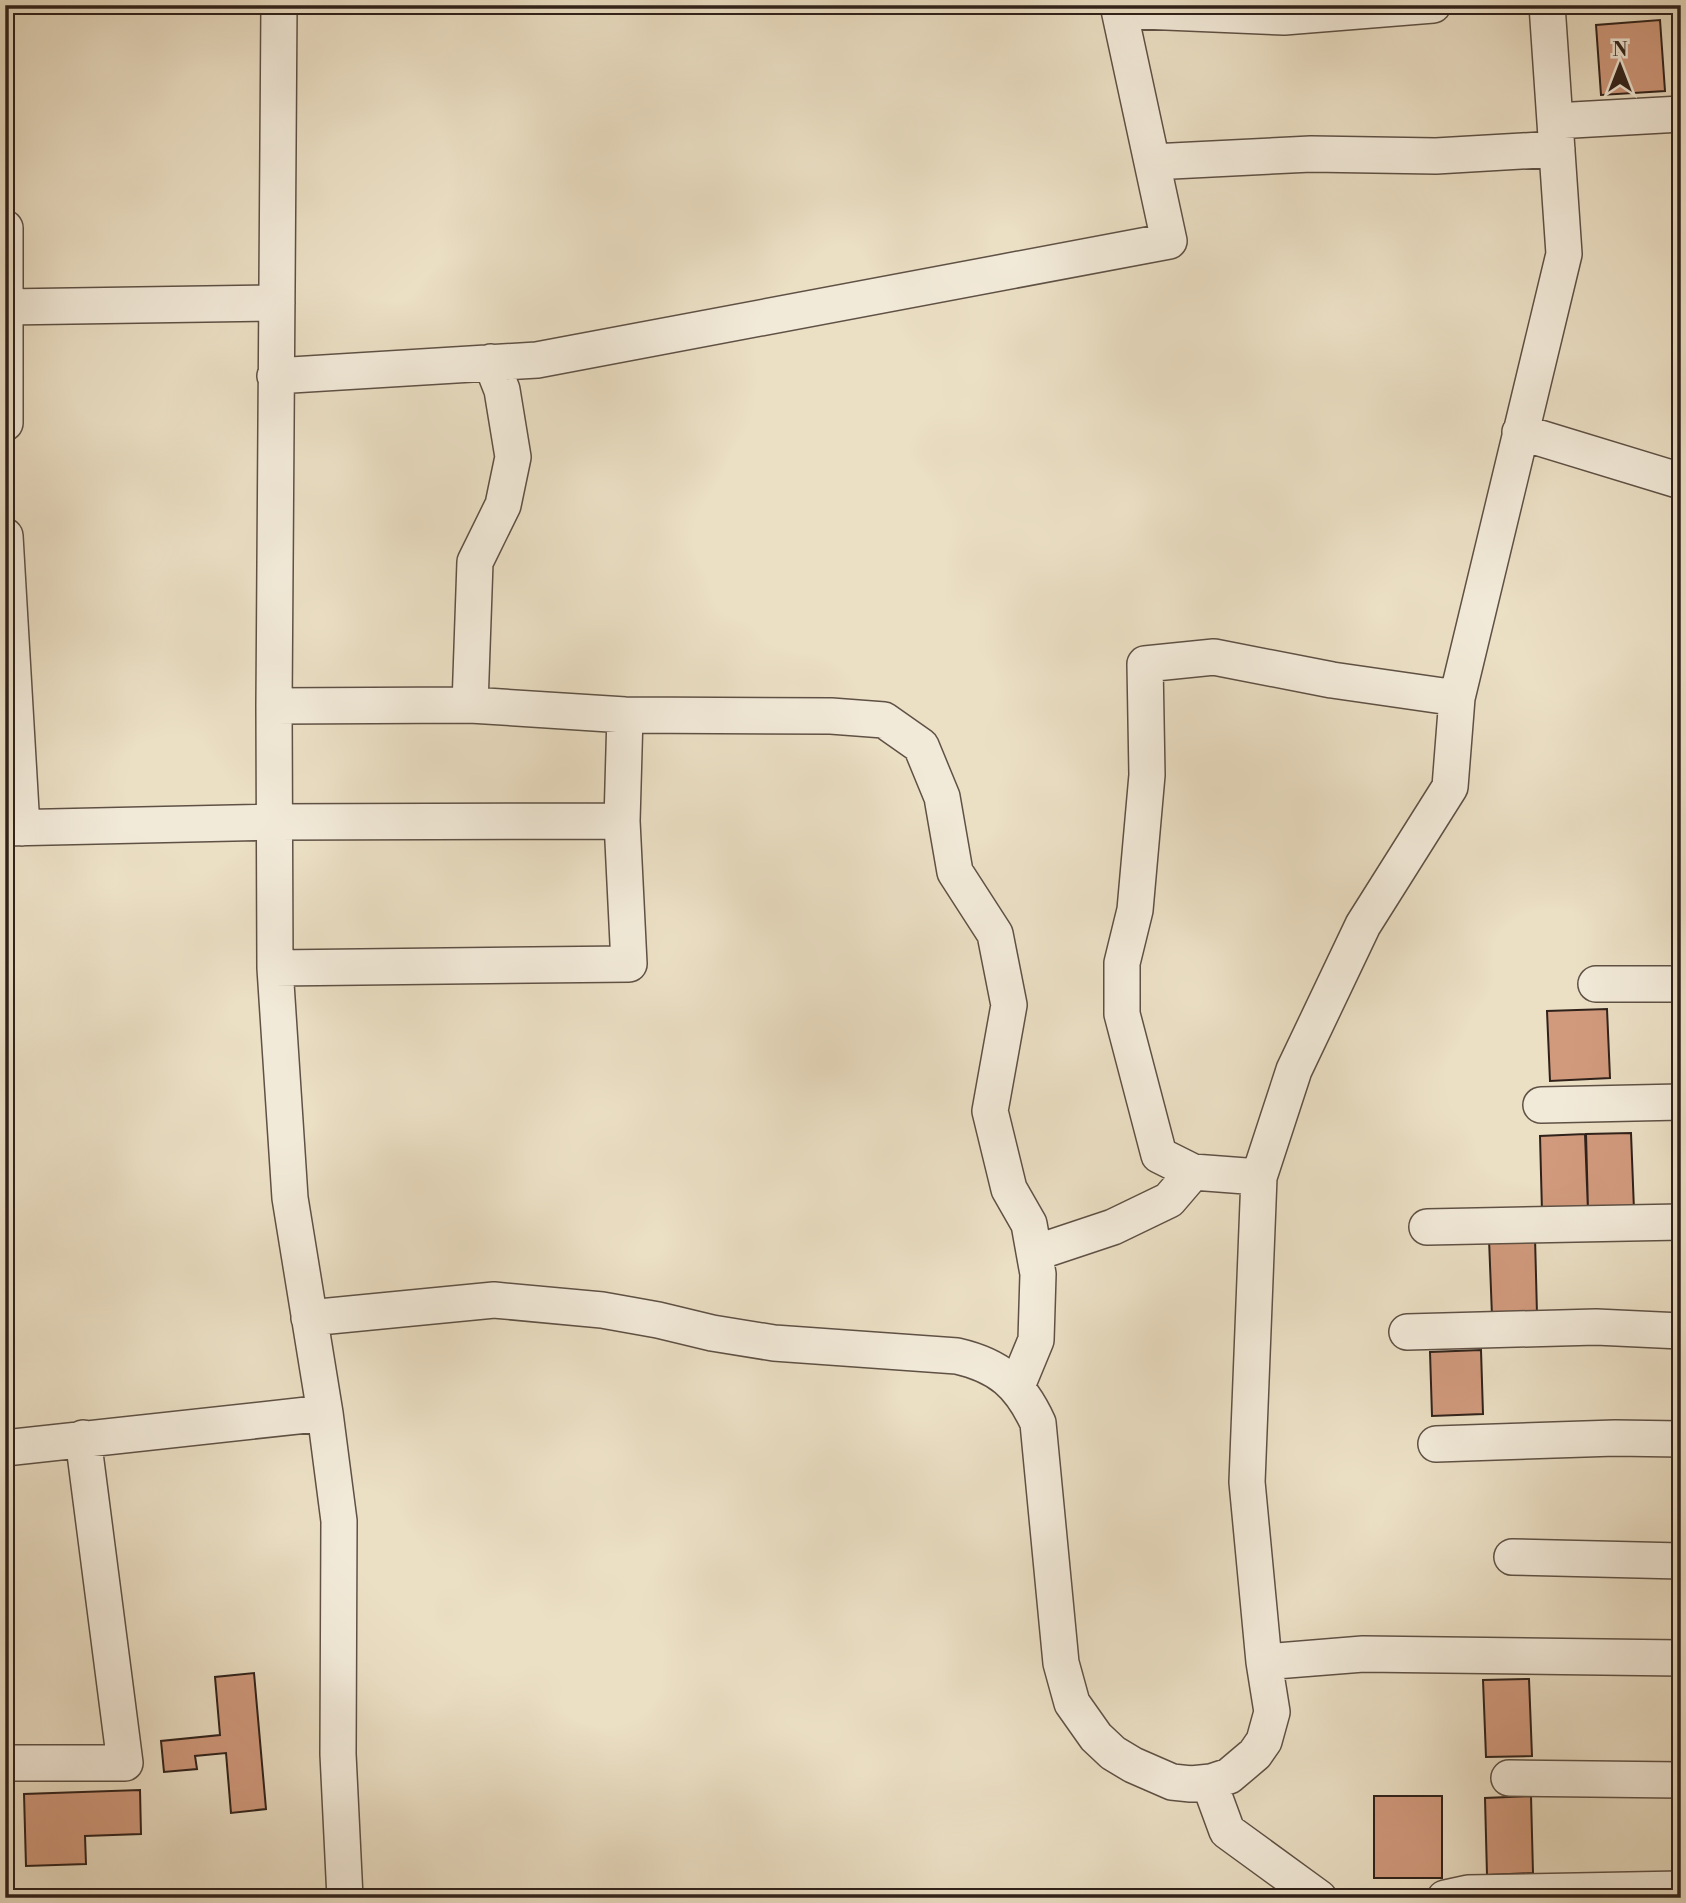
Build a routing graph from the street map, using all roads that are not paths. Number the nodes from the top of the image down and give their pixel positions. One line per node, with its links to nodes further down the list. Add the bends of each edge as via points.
1 (279, 5): 9 (street)
2 (1433, 5): 4 (street, via 1283,17)
3 (1547, 5): 6 (street)
4 (1119, 8): 7 (street)
5 (1681, 114): 6 (street)
6 (1556, 135): 7 (street, via 1436,156 1311,154); 14 (street, via 1564,254)
7 (1152, 162): 11 (street, via 1169,241 537,359)
8 (5, 228): 10 (street)
9 (277, 303): 10 (street); 12 (street)
10 (6, 307): 13 (street)
11 (491, 362): 12 (street); 18 (street, via 502,390 513,457 503,505 475,562)
12 (275, 376): 19 (street)
13 (5, 423)
14 (1520, 432): 15 (street); 17 (street)
15 (1681, 481)
16 (5, 536): 23 (street)
17 (1457, 698): 29 (street, via 1214,657 1144,664 1147,775 1135,909 1122,962 1122,1014 1159,1156); 30 (street, via 1450,787 1363,925 1294,1070)
18 (470, 705): 19 (street); 20 (street)
19 (274, 706): 22 (street)
20 (625, 715): 21 (street); 33 (street, via 884,720 921,746 942,797 955,872 995,934 1009,1005 990,1111 1009,1189 1029,1224)
21 (622, 821): 22 (street); 24 (street, via 629,964)
22 (273, 822): 23 (street); 24 (street)
23 (14, 828)
24 (275, 968): 34 (street, via 290,1198)
25 (1596, 984): 26 (street)
26 (1681, 984)
27 (1681, 1102): 28 (street)
28 (1541, 1105)
29 (1193, 1172): 30 (street); 33 (street, via 1169,1200 1113,1227)
30 (1259, 1177): 46 (street, via 1247,1482)
31 (1681, 1222): 32 (street)
32 (1427, 1227)
33 (1035, 1253): 37 (street, via 1036,1340)
34 (309, 1318): 37 (street, via 494,1300 548,1304 774,1343 957,1356 989,1366); 38 (street)
35 (1681, 1331): 36 (street, via 1596,1327)
36 (1407, 1332)
37 (1017, 1386): 50 (street, via 1040,1434 1060,1663 1072,1703 1096,1737 1133,1765 1172,1782)
38 (325, 1413): 39 (street); 52 (street, via 339,1521 338,1754)
39 (83, 1438): 42 (street); 47 (street, via 125,1763)
40 (1681, 1439): 41 (street)
41 (1436, 1444)
42 (5, 1448)
43 (1512, 1557): 44 (street)
44 (1681, 1561)
45 (1681, 1658): 46 (street, via 1363,1654)
46 (1264, 1662): 50 (street, via 1272,1712 1264,1741 1243,1767)
47 (5, 1763)
48 (1509, 1777): 49 (street)
49 (1681, 1780)
50 (1209, 1782): 53 (street, via 1227,1831)
51 (1681, 1889): 54 (street, via 1468,1893)
52 (345, 1898)
53 (1319, 1898)
54 (1446, 1898)

